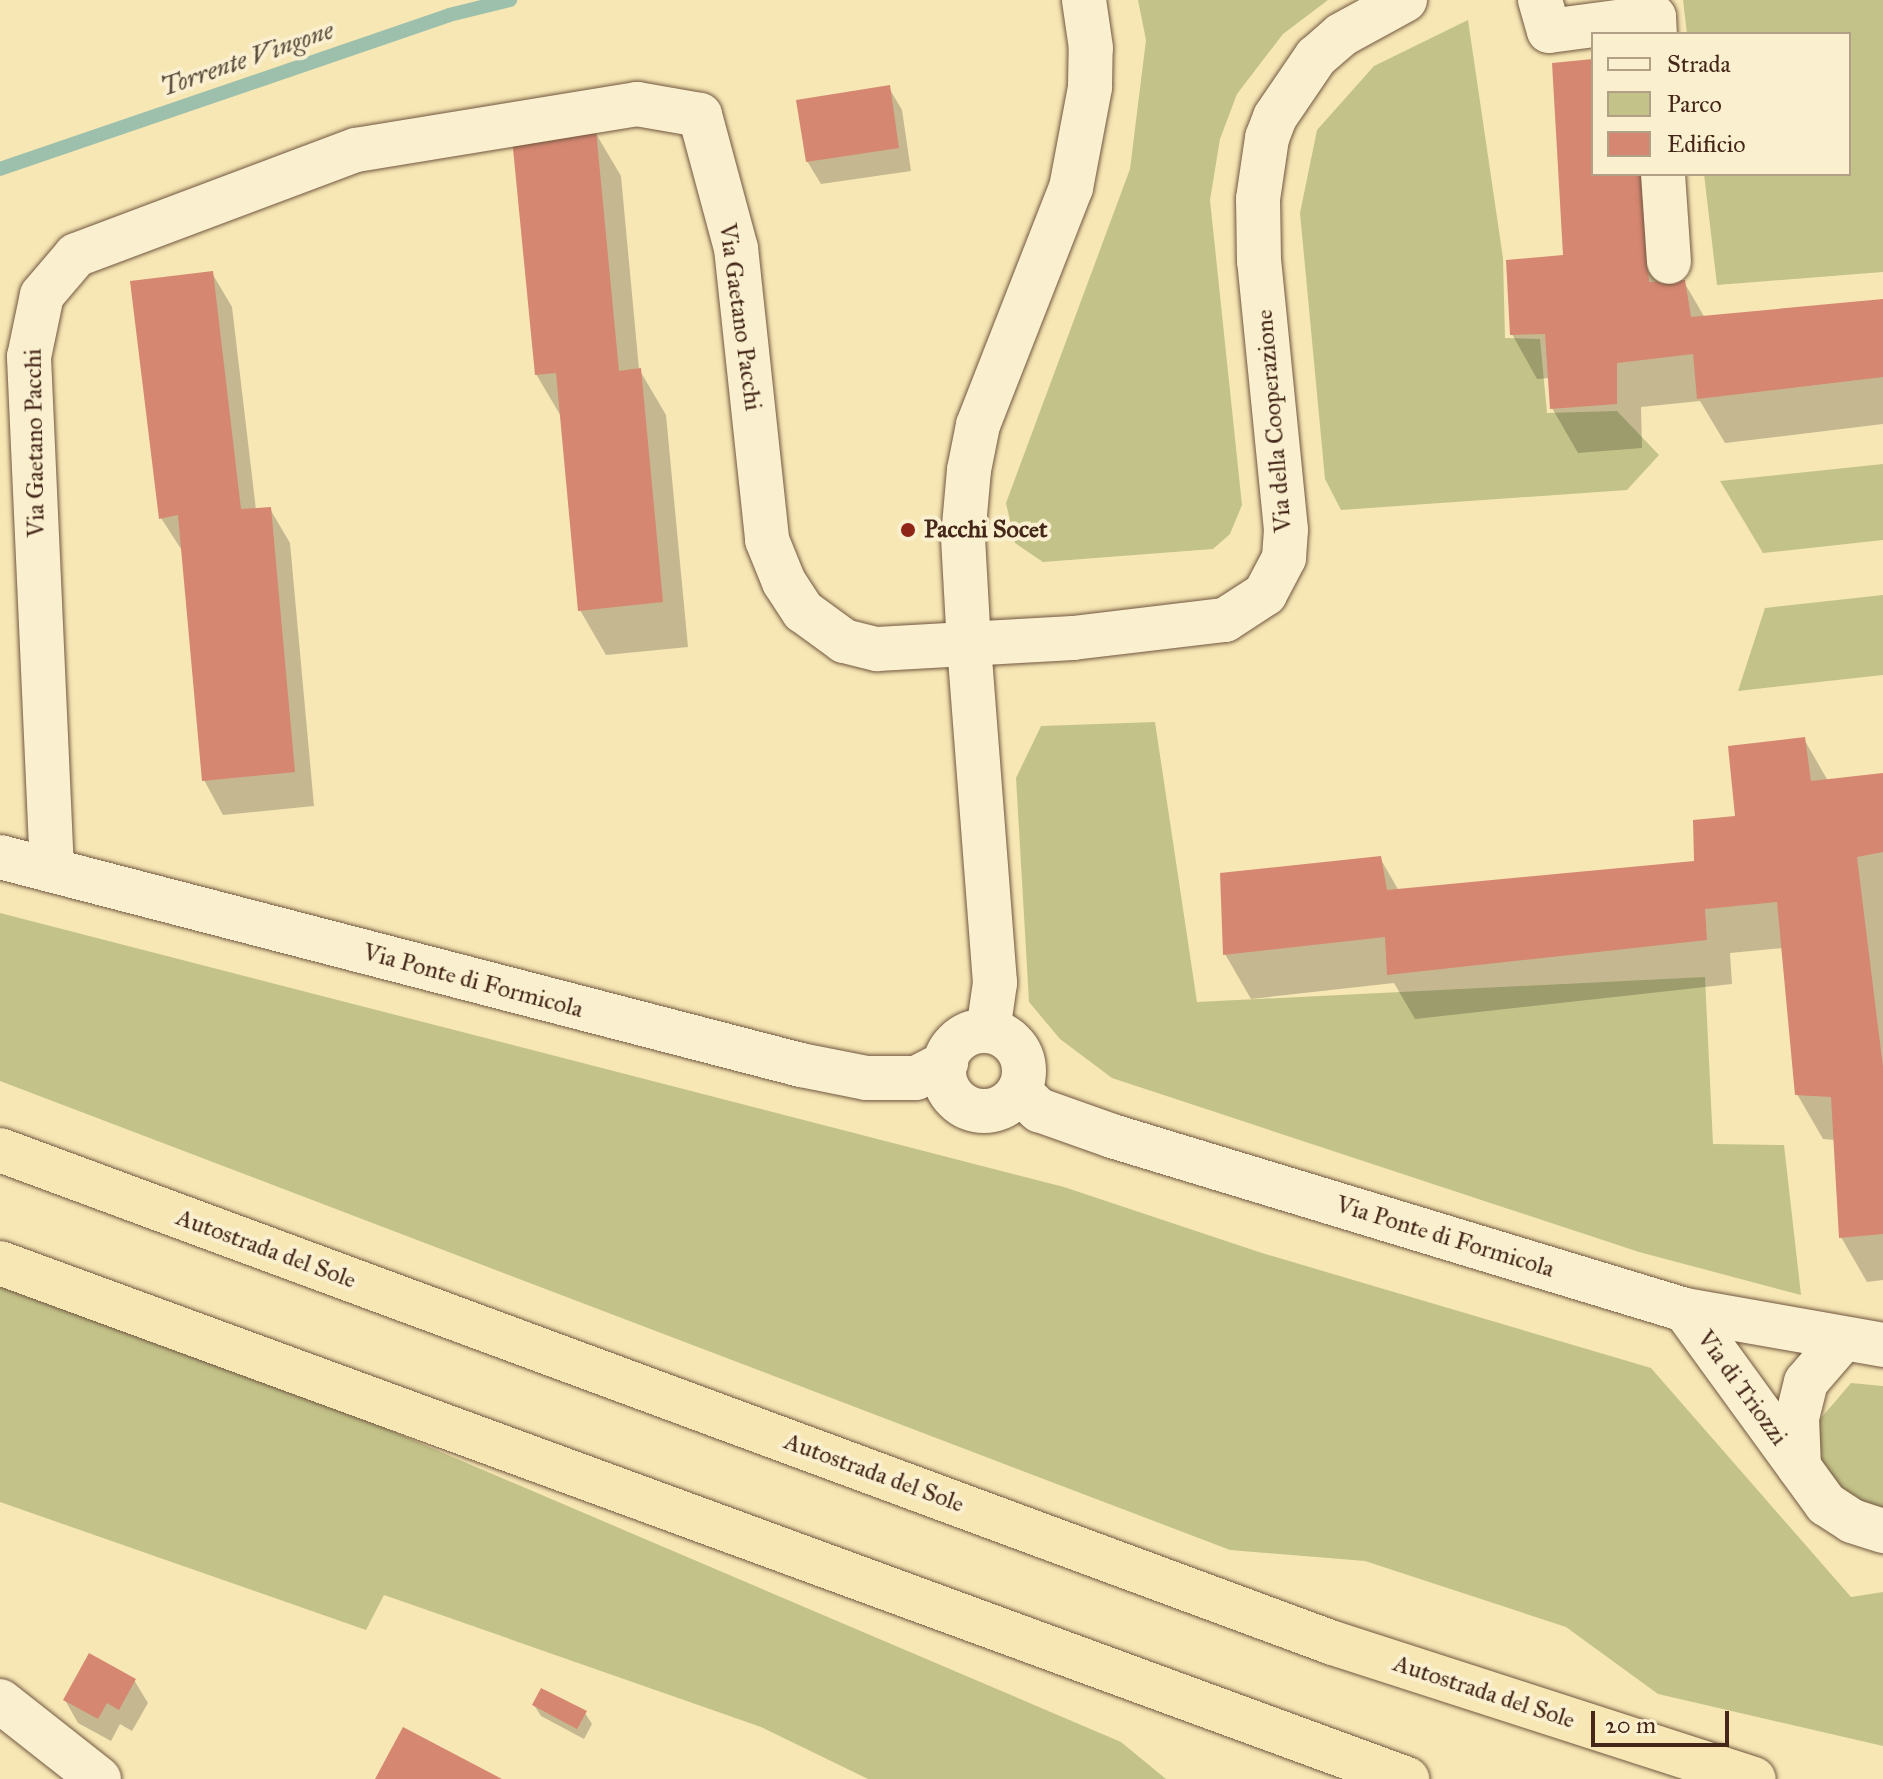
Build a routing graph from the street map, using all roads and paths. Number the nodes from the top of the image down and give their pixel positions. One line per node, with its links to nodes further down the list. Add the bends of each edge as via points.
1 (1084, 0): 7 (street, via 1091,48 1071,188 978,425 963,537)
2 (1405, 0): 7 (street, Via della Cooperazione, via 1341,35 1316,57 1267,138 1258,199 1259,261 1286,530 1284,558 1275,580 1253,605 1225,620)
3 (1540, 0): 4 (street, via 1549,31 1654,17)
4 (1655, 32)
5 (1663, 176): 6 (street)
6 (1669, 262)
7 (969, 645): 9 (street, Via Gaetano Pacchi, via 877,649 844,641 803,611 784,582 767,540 736,248 700,115 637,104 356,150 76,255 42,295 29,357); 10 (street, via 995,983)
8 (0, 857): 9 (street, Via Ponte di Formicola)
9 (52, 870): 11 (street, Via Ponte di Formicola, via 801,1065 866,1078 916,1078)
10 (988, 1031): 11 (street, Via Ponte di Formicola, via 957,1042); 12 (street, via 1005,1037 1022,1058)
11 (946, 1063): 12 (street, via 949,1091 966,1107 996,1110)
12 (1019, 1091): 15 (street, Via Ponte di Formicola, via 1039,1110 1112,1136)
13 (0, 1150): 22 (highway, Autostrada del Sole, via 1333,1643)
14 (0, 1263): 21 (highway)
15 (1685, 1310): 16 (street, Via Ponte di Formicola); 17 (street, Via di Triozzi)
16 (1863, 1342): 17 (street, Via di Triozzi, via 1806,1382 1797,1418)
17 (1799, 1467): 18 (street, Via di Triozzi, via 1826,1504 1852,1521)
18 (1883, 1531)
19 (0, 1701): 20 (street)
20 (99, 1779)
21 (1407, 1779)
22 (1754, 1779)

